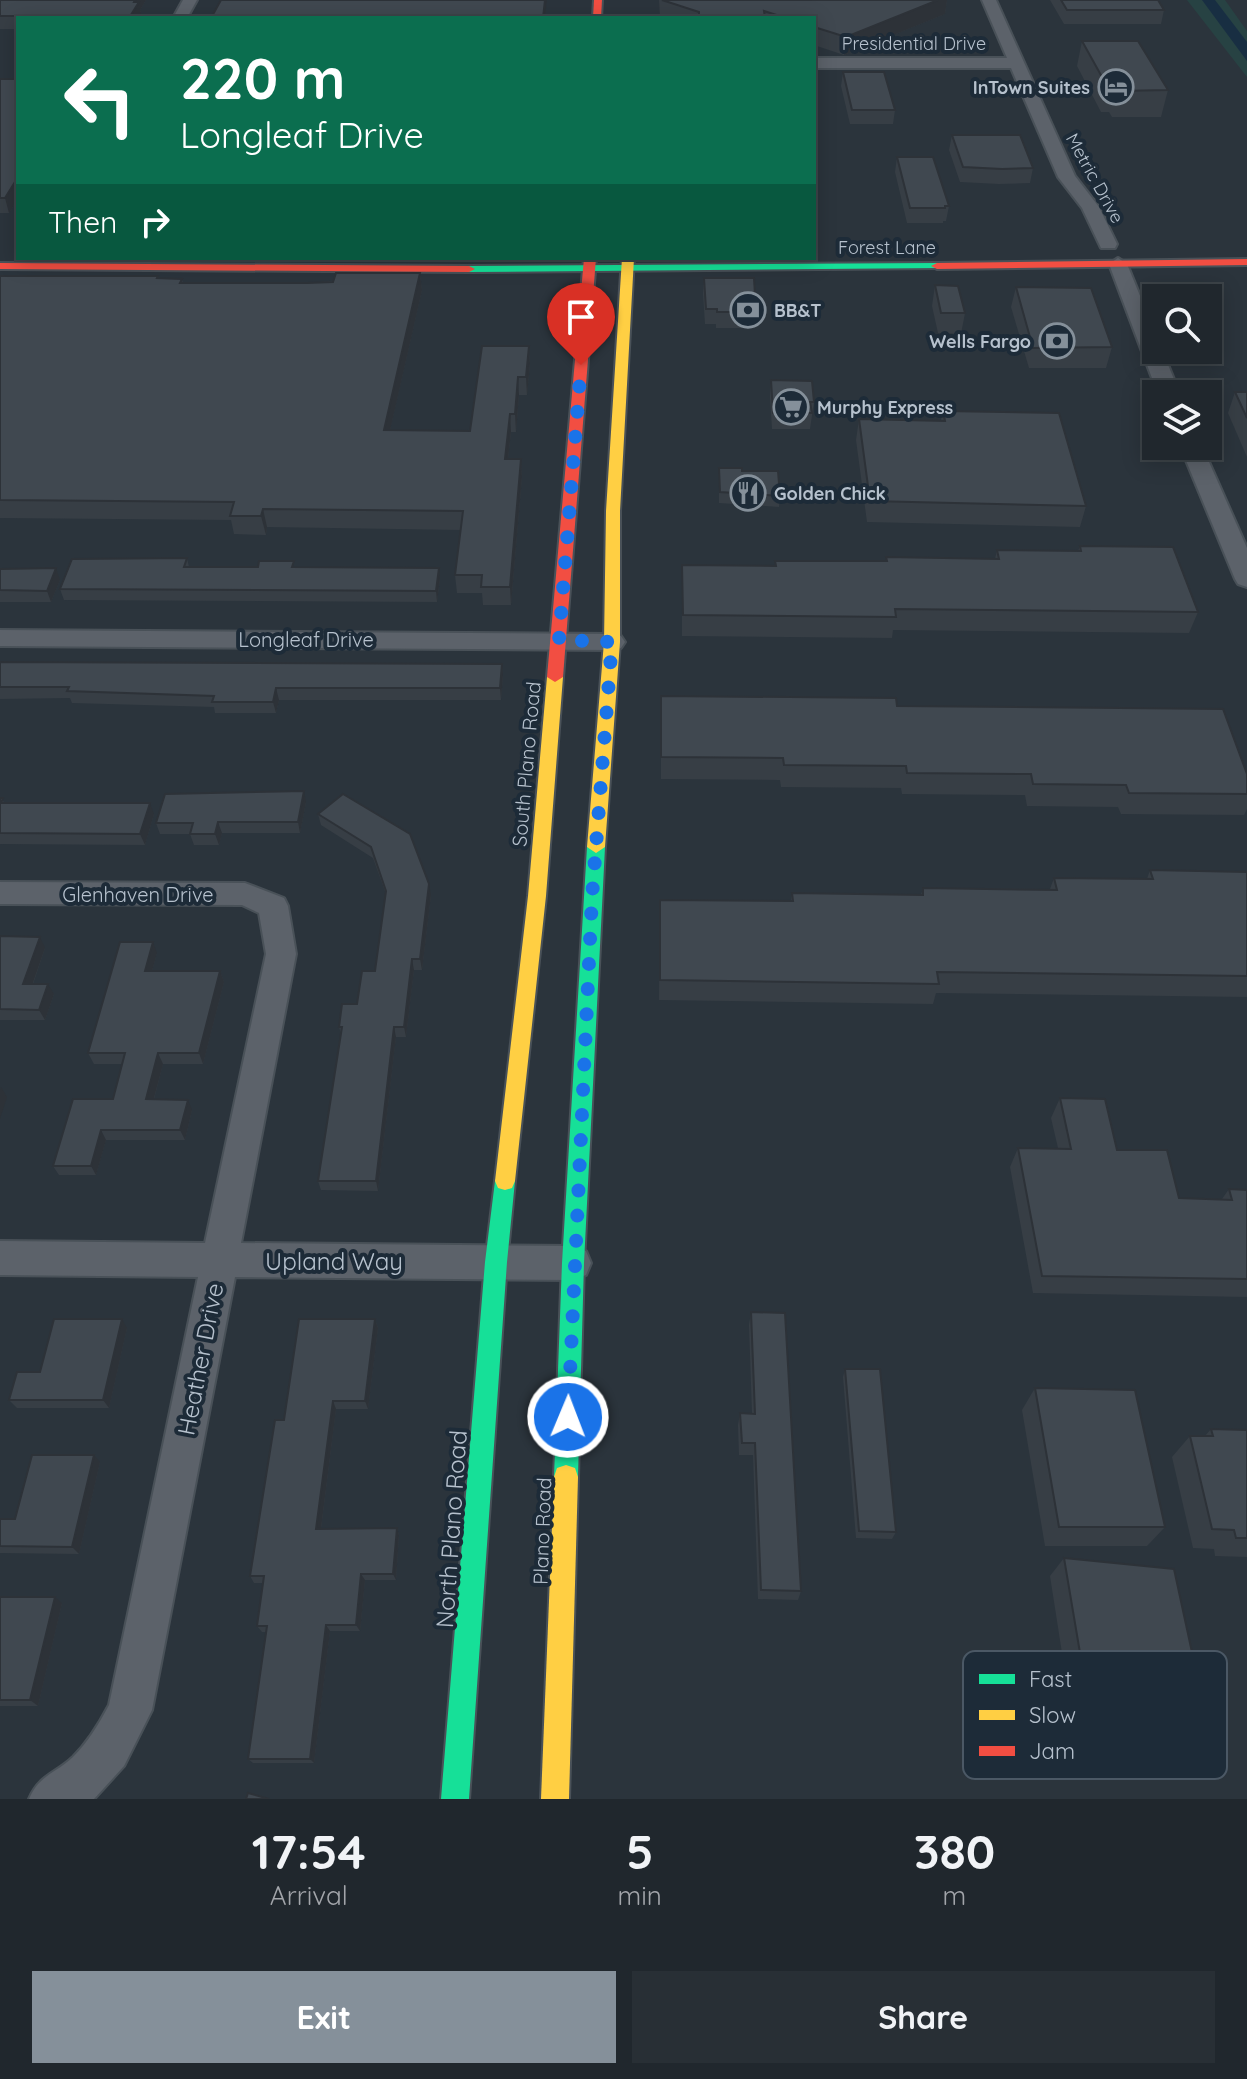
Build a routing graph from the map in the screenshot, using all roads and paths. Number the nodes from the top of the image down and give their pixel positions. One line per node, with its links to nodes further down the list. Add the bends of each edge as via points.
1 (989, 0): 3 (street, Metric Drive)
2 (816, 63): 3 (street, Presidential Drive)
3 (1015, 63): 5 (street, Metric Drive, via 1067,177)
4 (1080, 244): 5 (main road)
5 (1108, 244): 6 (main road); 11 (main road)
6 (1131, 244)
7 (49, 262): 9 (main road, Forest Lane); 12 (main road, Forest Lane)
8 (1247, 262): 11 (main road, Forest Lane)
9 (589, 263): 10 (main road, Forest Lane); 17 (main road, South Plano Road)
10 (628, 264): 11 (main road, Forest Lane); 18 (main road, Plano Road, via 613,511)
11 (1118, 264): 13 (street)
12 (0, 266)
13 (1164, 380)
14 (1197, 460): 15 (street)
15 (1247, 579)
16 (0, 638): 17 (street, Longleaf Drive)
17 (559, 640): 18 (street, Longleaf Drive); 23 (main road, South Plano Road)
18 (612, 642): 24 (main road, Plano Road)
19 (0, 893): 20 (street, Glenhaven Drive, via 245,894)
20 (273, 906): 22 (street, Heather Drive, via 281,954)
21 (0, 1258): 22 (street, Upland Way)
22 (220, 1260): 23 (street, Upland Way); 25 (street, Heather Drive, via 130,1710 109,1754)
23 (496, 1262): 24 (street, Upland Way); 26 (main road, North Plano Road)
24 (573, 1263): 27 (main road, Plano Road)
25 (60, 1795)
26 (455, 1799)
27 (555, 1799)

